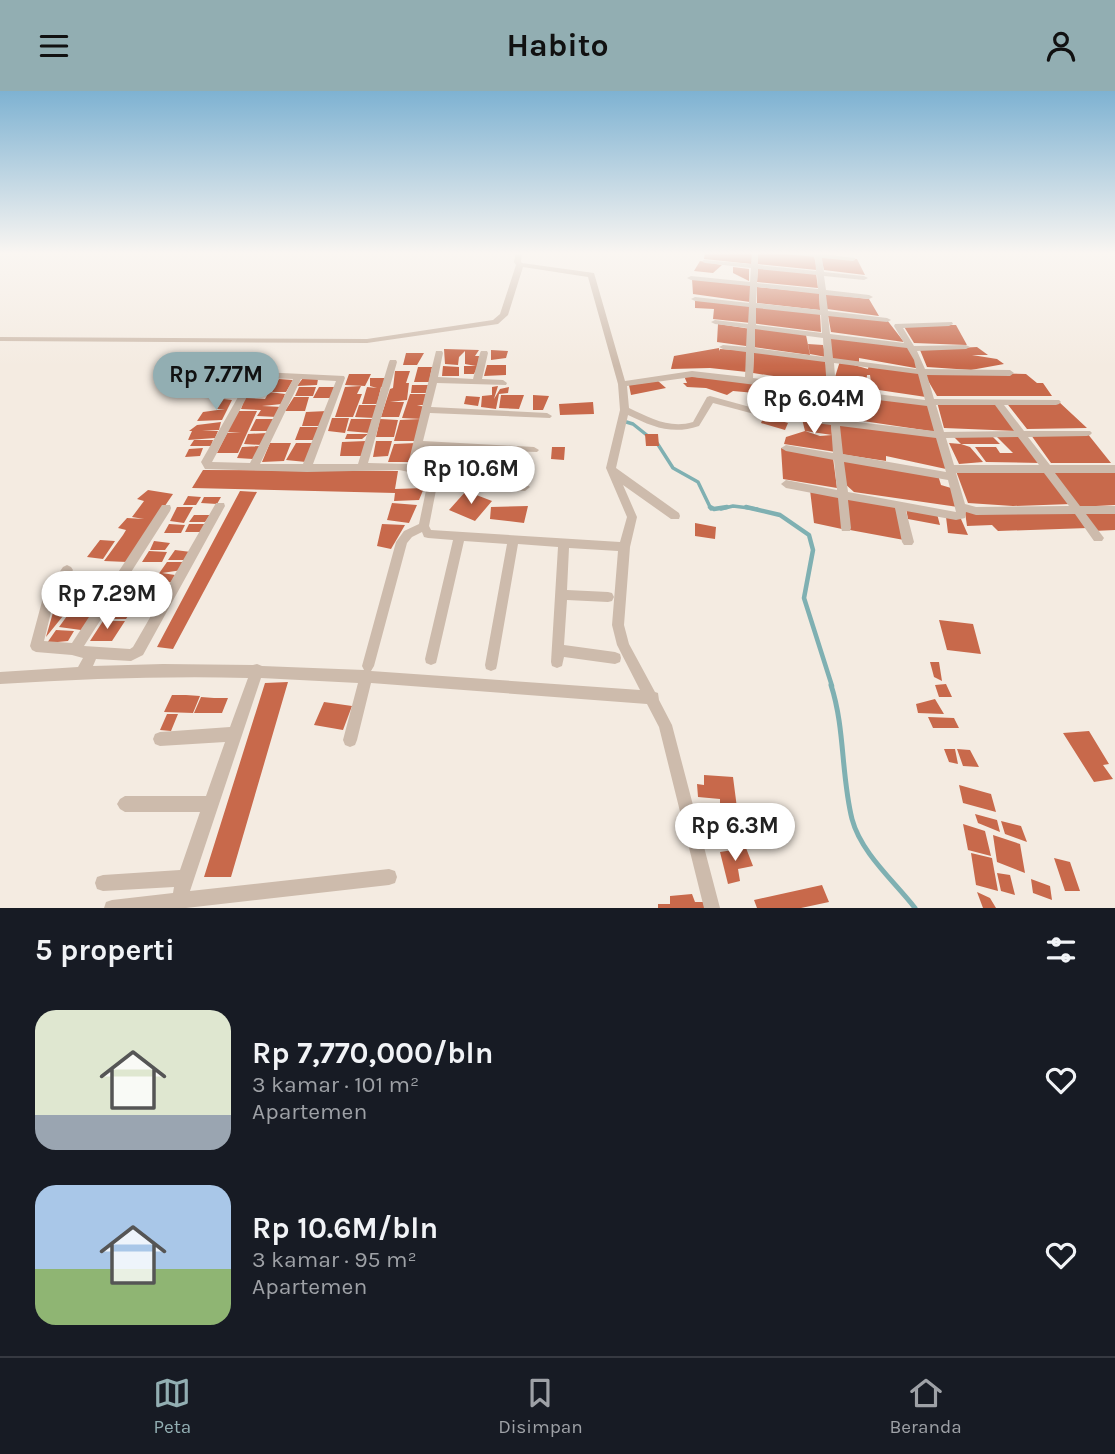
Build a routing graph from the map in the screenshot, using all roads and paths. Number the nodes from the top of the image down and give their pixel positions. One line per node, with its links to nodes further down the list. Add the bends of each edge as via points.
1 (512, 290): 15 (street, via 504,315 495,322 376,340)
2 (596, 290): 31 (street)
3 (753, 290): 8 (street)
4 (804, 290): 5 (street)
5 (822, 292): 6 (street); 9 (street)
6 (869, 297)
7 (695, 299): 8 (street)
8 (752, 305): 9 (street); 13 (street)
9 (823, 313): 10 (street); 14 (street)
10 (887, 320)
11 (715, 322): 13 (street)
12 (949, 324): 17 (street, via 899,325)
13 (751, 327): 14 (street); 19 (street)
14 (826, 335): 17 (street); 22 (street)
15 (0, 339)
16 (723, 347): 19 (street)
17 (911, 347): 18 (street); 24 (street)
18 (966, 347)
19 (751, 350): 22 (street); 28 (street)
20 (439, 353): 27 (street)
21 (484, 353): 29 (street)
22 (830, 361): 24 (street); 32 (street)
23 (393, 362): 51 (street)
24 (923, 372): 25 (street); 34 (street)
25 (1010, 373)
26 (298, 377): 49 (street); 49 (street, via 261,375 250,381 206,462 209,466); 50 (street, via 341,379)
27 (433, 380): 29 (street); 36 (street)
28 (749, 380): 31 (street, via 692,375); 32 (street)
29 (477, 381): 30 (street)
30 (503, 383)
31 (622, 384): 37 (street)
32 (831, 390): 34 (street); 41 (street)
33 (1056, 402): 35 (street)
34 (931, 403): 35 (street); 44 (street)
35 (998, 403): 43 (street)
36 (426, 410): 39 (street); 45 (street)
37 (625, 410): 38 (street, via 663,427 680,428 696,424 710,399); 55 (street)
38 (758, 412)
39 (547, 416)
40 (802, 418): 41 (street)
41 (834, 421): 44 (street); 48 (street)
42 (1087, 433): 43 (street)
43 (1021, 434): 44 (street); 54 (street)
44 (942, 435): 56 (street)
45 (418, 444): 47 (street); 52 (street)
46 (786, 448): 48 (street)
47 (534, 450)
48 (838, 456): 56 (street); 60 (street)
49 (253, 467): 50 (street)
50 (307, 468): 51 (street)
51 (362, 468): 52 (street)
52 (412, 468): 57 (street, via 434,474)
53 (1115, 469): 54 (street)
54 (1048, 470): 56 (street); 65 (street)
55 (613, 473): 67 (street); 75 (street, via 632,517)
56 (952, 473): 63 (street)
57 (433, 481): 59 (street); 68 (street)
58 (786, 484): 60 (street)
59 (525, 487)
60 (842, 493): 61 (street); 69 (street)
61 (899, 504): 63 (street, via 956,516 961,515); 73 (street)
62 (220, 506): 80 (street, via 138,651 131,655)
63 (961, 507): 65 (street, via 976,511)
64 (166, 508): 79 (street)
65 (1077, 510): 66 (street); 71 (street)
66 (1115, 510)
67 (675, 516)
68 (424, 526): 70 (street, via 428,534); 86 (street, via 402,542)
69 (846, 528)
70 (459, 537): 72 (street); 82 (street)
71 (1098, 538)
72 (513, 541): 74 (street); 83 (street)
73 (908, 542)
74 (564, 544): 75 (street); 77 (street)
75 (624, 547): 88 (street, via 618,625 623,645)
76 (67, 570): 79 (street, via 50,594 36,646)
77 (561, 595): 78 (street); 81 (street, via 557,656)
78 (608, 597)
79 (76, 649): 80 (street)
80 (93, 653): 85 (street)
81 (615, 657)
82 (431, 659)
83 (491, 665)
84 (257, 670): 85 (street); 86 (street); 89 (street)
85 (83, 671): 87 (street)
86 (367, 671): 88 (street); 91 (street)
87 (0, 678)
88 (653, 698): 99 (street, via 674,755)
89 (236, 734): 90 (street); 93 (street)
90 (160, 739)
91 (350, 740)
92 (125, 804): 93 (street)
93 (211, 804): 95 (street)
94 (389, 877): 97 (street)
95 (185, 879): 96 (street); 97 (street)
96 (103, 883)
97 (179, 900): 98 (street)
98 (112, 908)
99 (712, 908)

